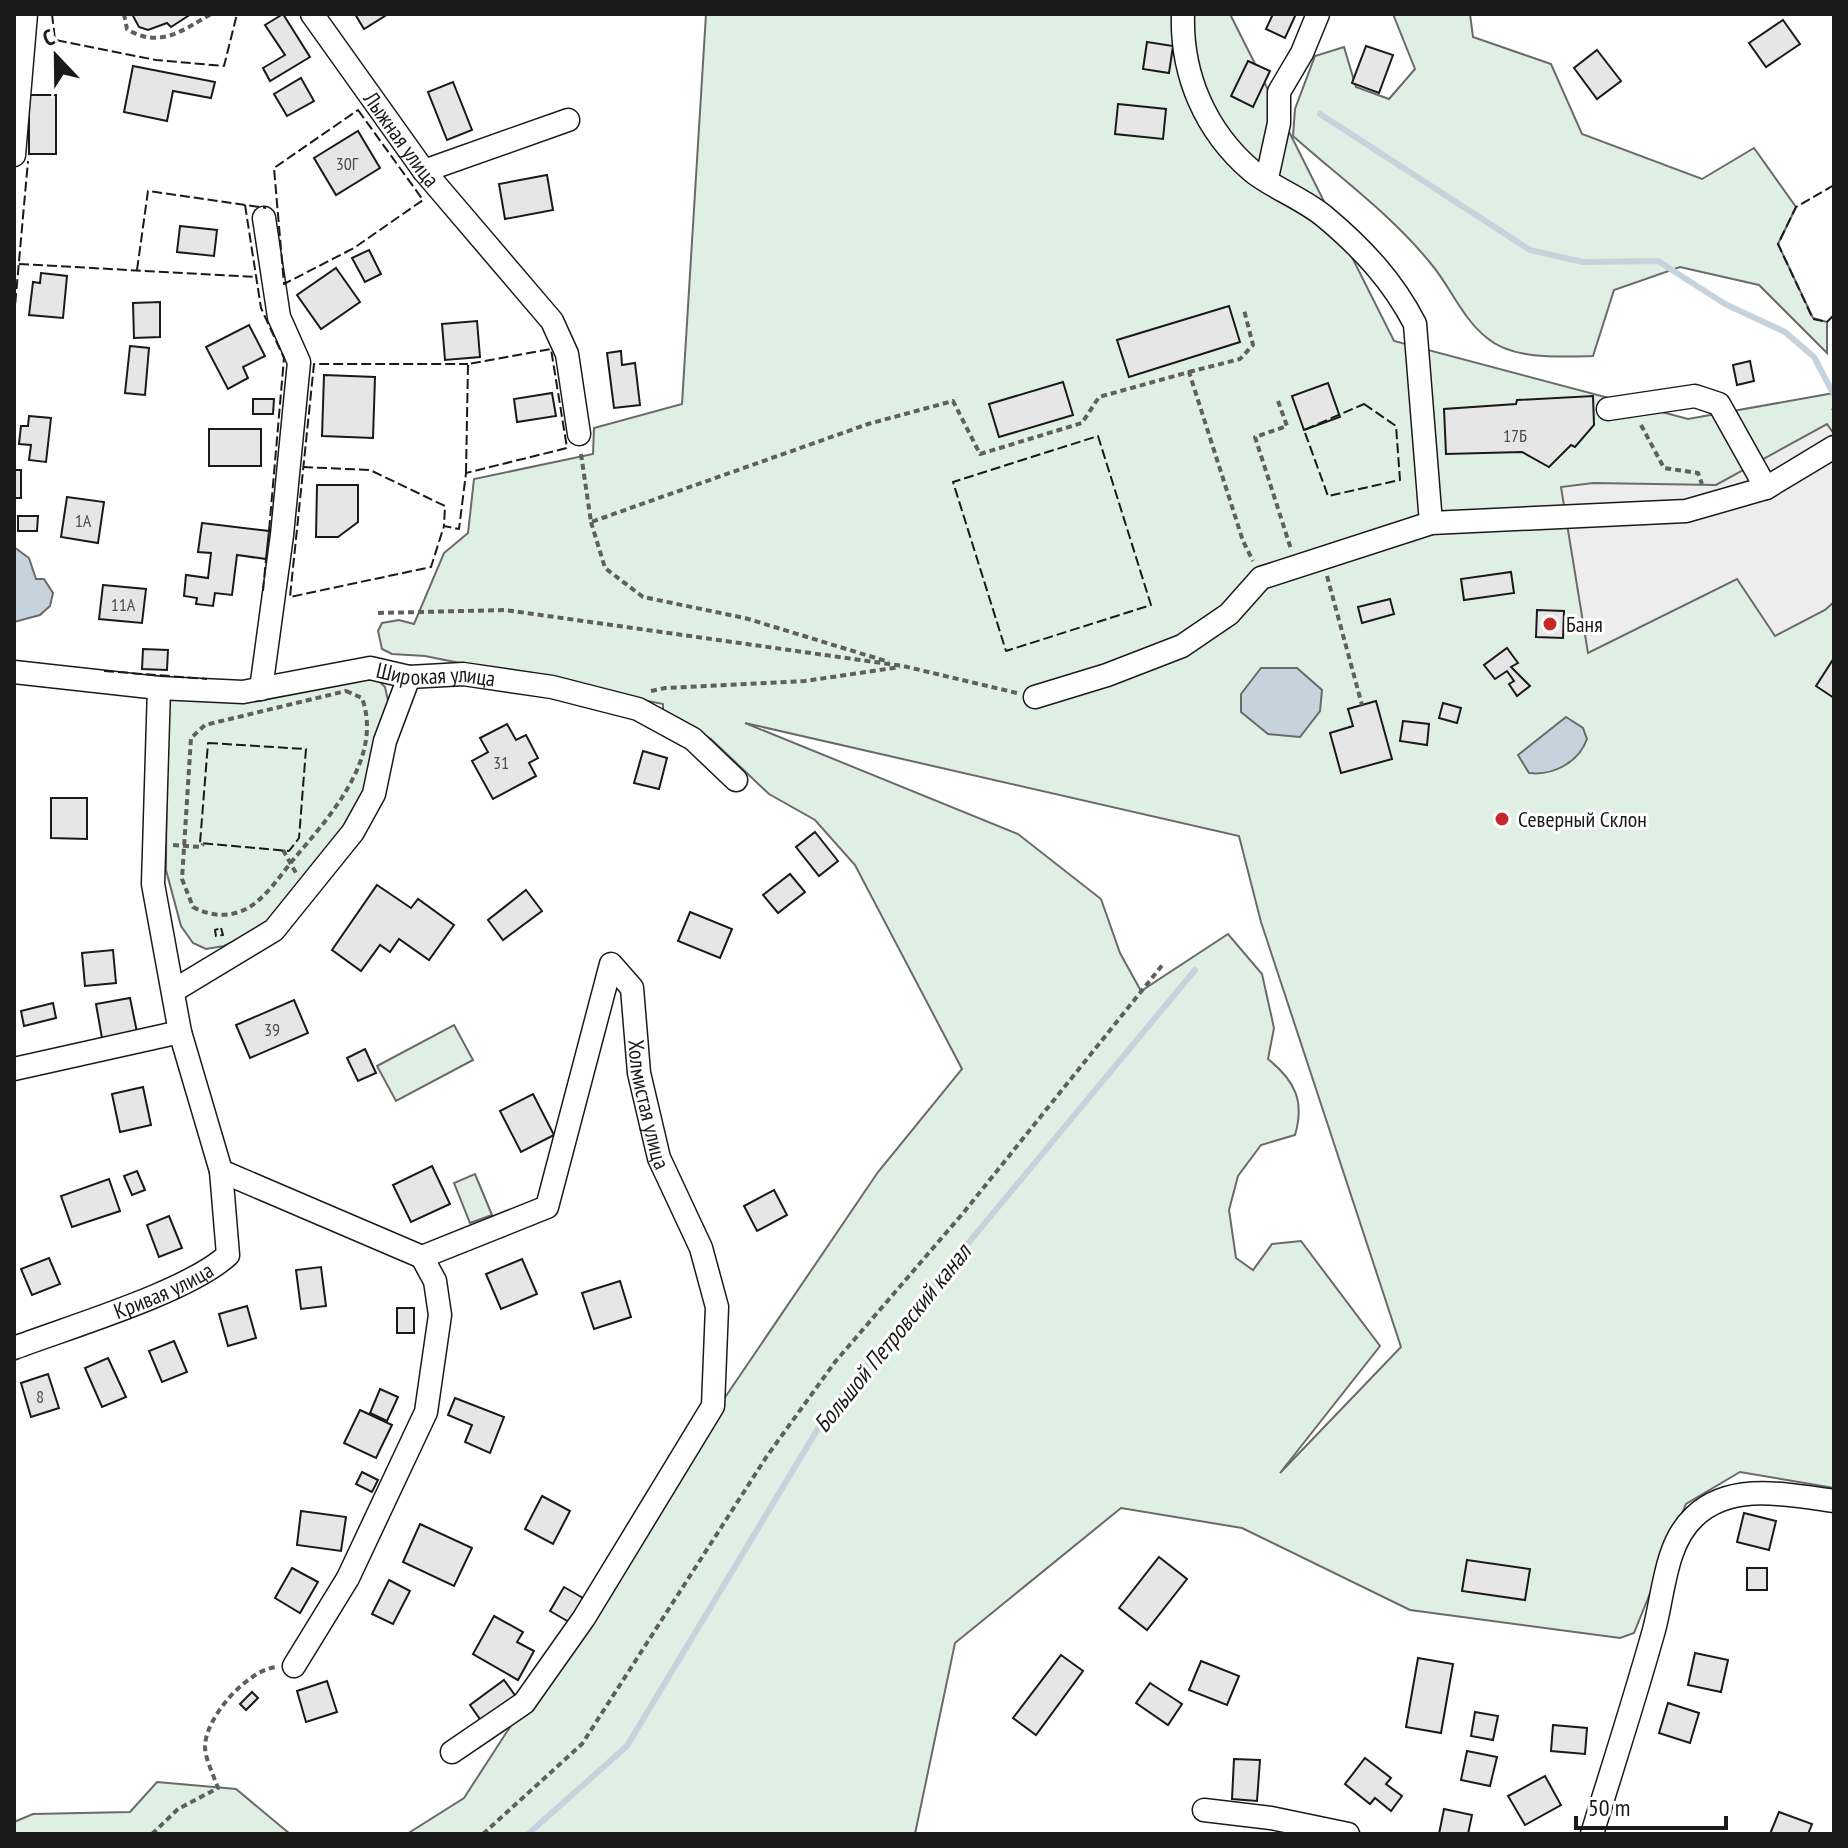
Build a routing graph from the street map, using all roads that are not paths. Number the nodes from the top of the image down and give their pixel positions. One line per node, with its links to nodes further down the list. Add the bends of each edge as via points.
1 (26, 14): 6 (street)
2 (312, 14): 7 (street, Лыжная улица)
3 (1183, 14): 8 (street, via 1182,42 1193,94 1229,146 1254,173)
4 (1318, 14): 8 (street, via 1279,92 1279,123)
5 (568, 120): 7 (street)
6 (14, 155)
7 (424, 171): 11 (street, Лыжная улица, via 552,321 567,354)
8 (1267, 178): 14 (street, via 1323,215 1379,267 1415,324)
9 (264, 218): 18 (street, via 279,317 299,362)
10 (1619, 408): 13 (street, via 1695,396 1719,404)
11 (579, 434)
12 (1834, 447): 13 (street)
13 (1766, 488): 14 (street, via 1686,511)
14 (1431, 523): 19 (street, via 1261,578 1229,614 1182,646)
15 (14, 672): 17 (street, Широкая улица)
16 (409, 677): 18 (street, Широкая улица, via 370,668); 20 (street, Широкая улица, via 463,674 552,687 638,709 693,739); 21 (street, via 385,741 374,794 353,832 274,930)
17 (159, 688): 18 (street, Широкая улица); 21 (street, Кривая улица, via 153,884)
18 (261, 689)
19 (1035, 697)
20 (736, 780)
21 (173, 991): 22 (street, Кривая улица)
22 (180, 1032): 23 (street); 24 (street, Кривая улица)
23 (14, 1069)
24 (221, 1171): 25 (street); 26 (street, Кривая улица, via 228,1255 217,1265)
25 (422, 1257): 28 (street, via 435,1281 440,1315 426,1412 348,1578); 29 (street, Холмистая улица, via 547,1207 611,964 632,988 639,1073 659,1158 701,1248 717,1307 713,1406 584,1618 524,1703)
26 (14, 1348)
27 (1834, 1501): 32 (street, via 1761,1492 1726,1498 1694,1516 1675,1544)
28 (294, 1666)
29 (452, 1752)
30 (1204, 1810): 31 (street)
31 (1348, 1834)
32 (1592, 1834)

